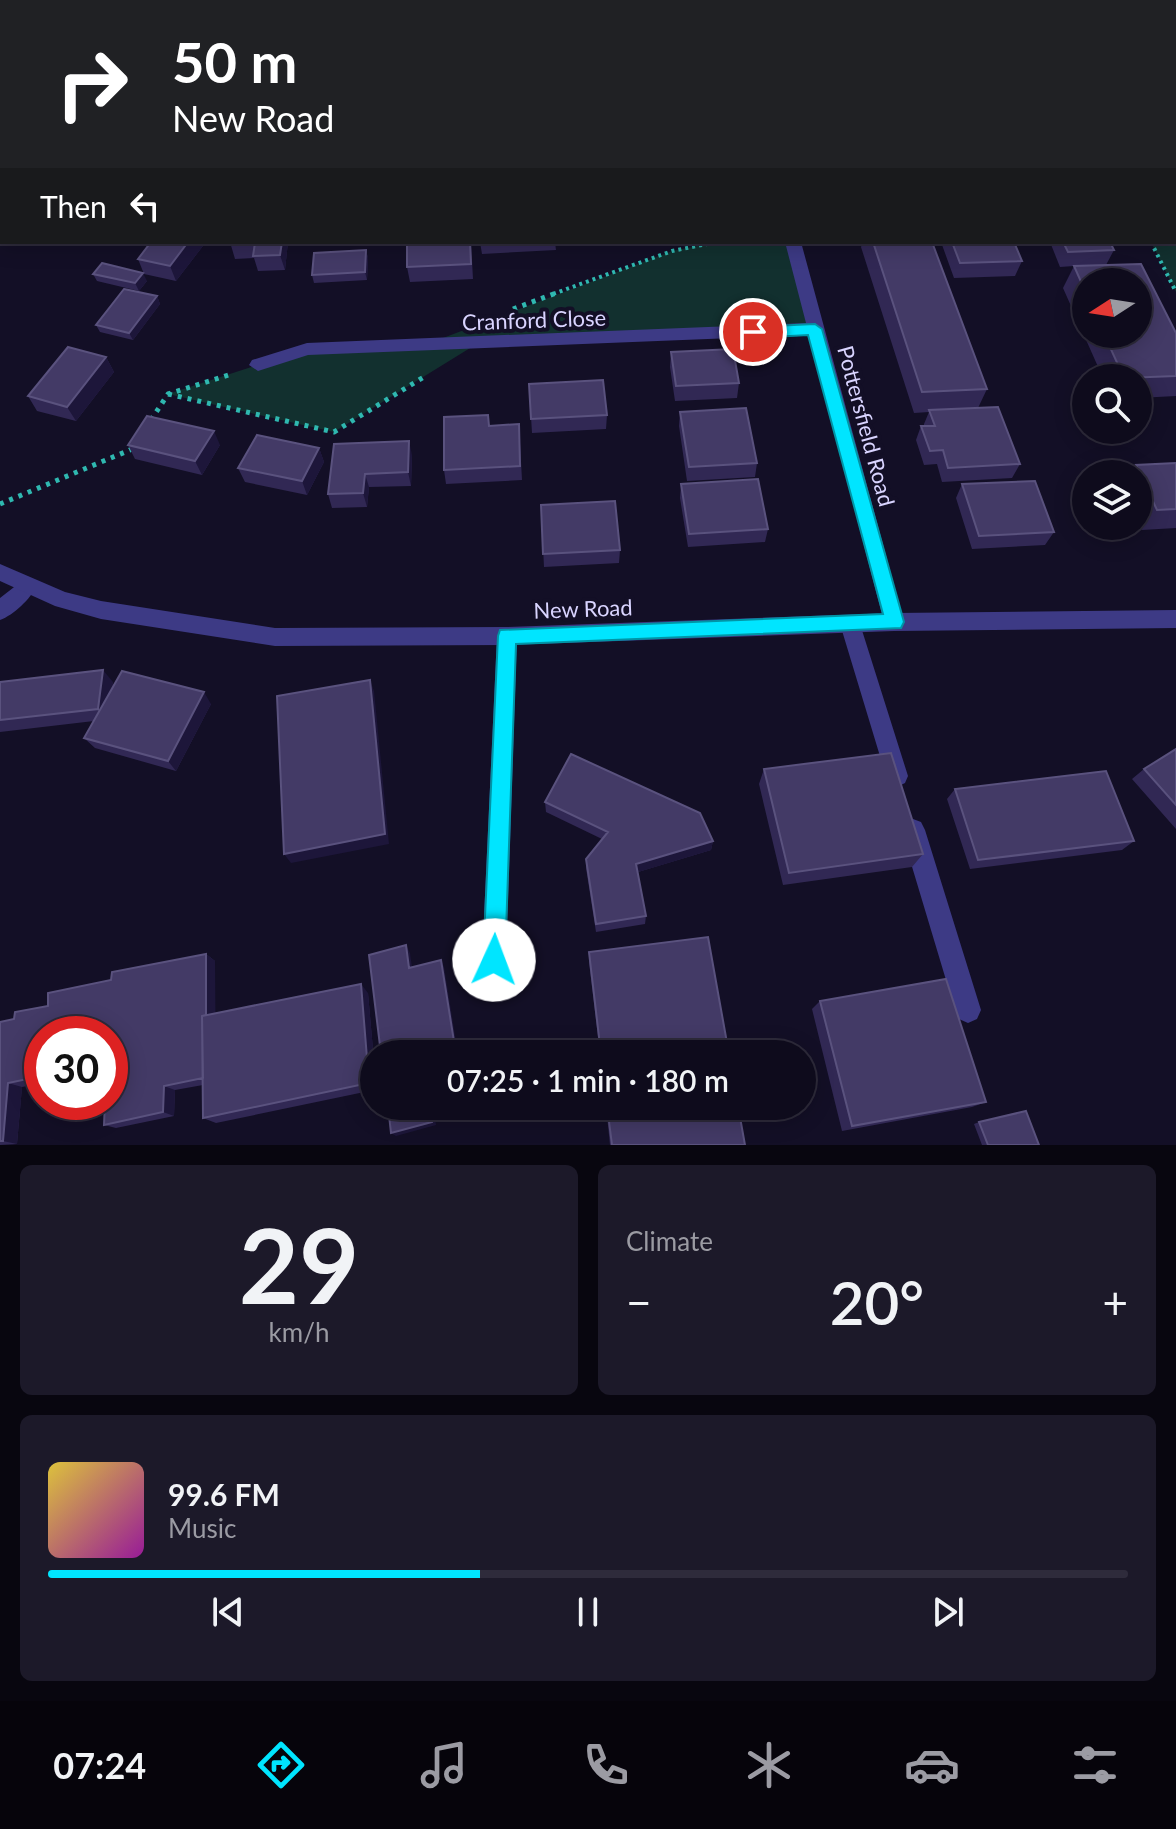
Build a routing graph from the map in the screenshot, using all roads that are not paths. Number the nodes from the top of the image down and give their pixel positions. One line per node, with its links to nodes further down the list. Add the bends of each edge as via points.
1 (794, 244): 2 (street, Pottersfield Road)
2 (815, 329): 3 (street, Cranford Close, via 307,349); 8 (street, Pottersfield Road)
3 (258, 365)
4 (0, 572): 5 (street, New Road)
5 (27, 586): 6 (street); 10 (street, New Road, via 101,610 275,637)
6 (0, 611)
7 (1176, 619): 8 (street, New Road)
8 (894, 622): 9 (street, New Road)
9 (850, 624): 10 (street, New Road); 12 (street)
10 (507, 636): 11 (street)
11 (494, 960)
12 (968, 1010)

